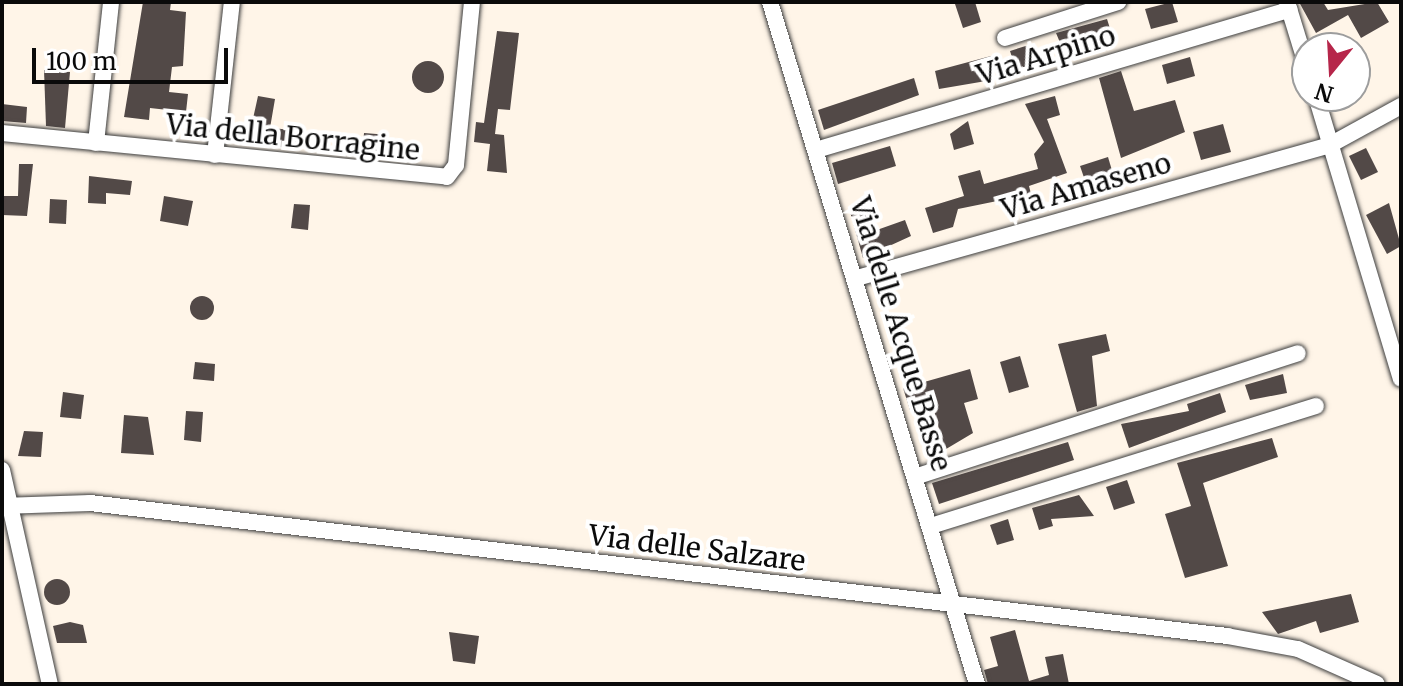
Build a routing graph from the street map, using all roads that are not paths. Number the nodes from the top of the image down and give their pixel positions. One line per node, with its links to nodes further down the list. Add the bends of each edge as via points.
1 (111, 2): 12 (street)
2 (232, 2): 15 (street)
3 (472, 2): 15 (street, Via della Borragine, via 451,176)
4 (770, 2): 14 (street, Via delle Acque Basse)
5 (1118, 2): 8 (street)
6 (1288, 6): 7 (street); 14 (street, Via Arpino)
7 (1296, 32)
8 (1005, 38)
9 (1401, 106): 13 (street, Via Amaseno)
10 (1321, 112): 13 (street)
11 (2, 133): 12 (street, Via della Borragine)
12 (96, 143): 15 (street, Via della Borragine)
13 (1330, 145): 16 (street, Via Amaseno); 18 (street)
14 (816, 150): 16 (street, Via delle Acque Basse)
15 (215, 155)
16 (857, 278): 21 (street, Via delle Acque Basse)
17 (1298, 353): 21 (street)
18 (1401, 379)
19 (1316, 406): 23 (street)
20 (2, 470): 22 (street)
21 (918, 476): 23 (street, Via delle Acque Basse)
22 (6, 505): 24 (street, Via delle Salzare, via 90,503); 25 (street)
23 (934, 525): 24 (street, Via delle Acque Basse)
24 (959, 604): 26 (street, Via delle Acque Basse); 27 (street, Via delle Salzare, via 1268,642)
25 (50, 684)
26 (977, 684)
27 (1377, 684)

